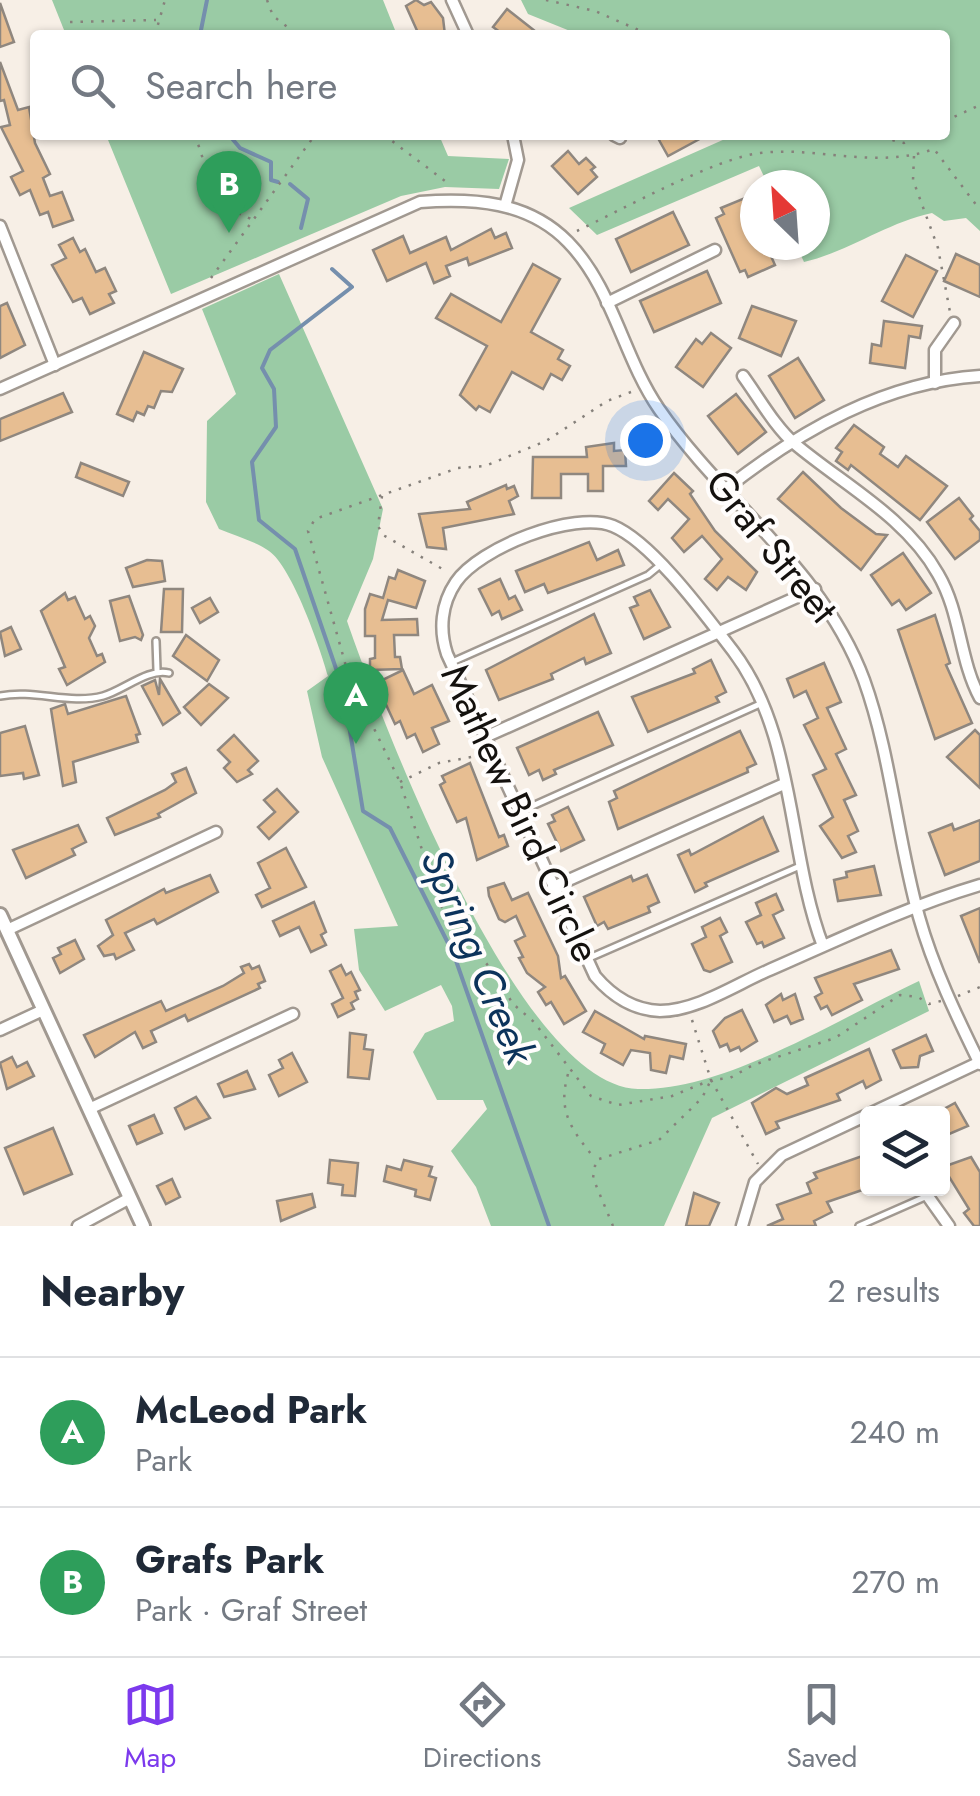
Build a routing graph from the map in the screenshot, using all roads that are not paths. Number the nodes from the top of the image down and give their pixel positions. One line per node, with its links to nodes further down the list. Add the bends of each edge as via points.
1 (452, 0): 2 (street)
2 (466, 30)
3 (514, 140): 4 (street, via 518,160)
4 (505, 206): 7 (street, Graf Street, via 568,242); 9 (street, Graf Street, via 420,202)
5 (0, 226): 9 (street)
6 (715, 250): 7 (street)
7 (607, 303): 15 (street, Graf Street, via 651,397)
8 (954, 323): 12 (street, via 935,350)
9 (55, 364): 13 (street, Graf Street)
10 (743, 376): 14 (street)
11 (980, 376): 12 (street)
12 (935, 382): 14 (street, via 855,408)
13 (0, 389)
14 (791, 441): 15 (street); 24 (street, via 906,530 938,574)
15 (727, 488): 17 (street, Graf Street)
16 (659, 566): 18 (street, Mathew Bird Circle); 20 (lane); 20 (street, Mathew Bird Circle, via 632,537 596,521 560,524 528,537 457,579 442,622)
17 (815, 589): 18 (street); 33 (street, Graf Street, via 840,625 864,682)
18 (718, 633): 25 (street, Mathew Bird Circle); 26 (street)
19 (156, 641): 21 (lane)
20 (450, 663): 26 (street, Mathew Bird Circle)
21 (157, 670): 22 (lane); 23 (lane, via 99,697)
22 (169, 673)
23 (0, 696)
24 (980, 698)
25 (763, 702): 27 (street, Mathew Bird Circle); 28 (lane)
26 (484, 737): 28 (street, Mathew Bird Circle)
27 (784, 784): 30 (street, Mathew Bird Circle); 32 (street)
28 (519, 813): 32 (street, Mathew Bird Circle)
29 (216, 832): 35 (street)
30 (803, 866): 36 (street, Mathew Bird Circle); 37 (lane)
31 (980, 885): 33 (street, Mathew Bird Circle)
32 (553, 887): 37 (street, Mathew Bird Circle)
33 (916, 905): 36 (street, Mathew Bird Circle); 41 (street, Graf Street)
34 (0, 916): 35 (street)
35 (6, 930): 38 (street)
36 (823, 946): 37 (street, Mathew Bird Circle, via 688,1006 662,1011 614,996)
37 (587, 959)
38 (44, 1010): 40 (street); 43 (street)
39 (293, 1014): 43 (street)
40 (0, 1030)
41 (980, 1062): 42 (street)
42 (889, 1106)
43 (90, 1110): 47 (street)
44 (860, 1120): 50 (street, via 782,1155 755,1182)
45 (916, 1196): 51 (lane)
46 (927, 1196): 52 (street)
47 (130, 1198): 48 (street); 49 (street)
48 (78, 1226)
49 (143, 1226)
50 (742, 1226)
51 (859, 1226)
52 (948, 1226)

